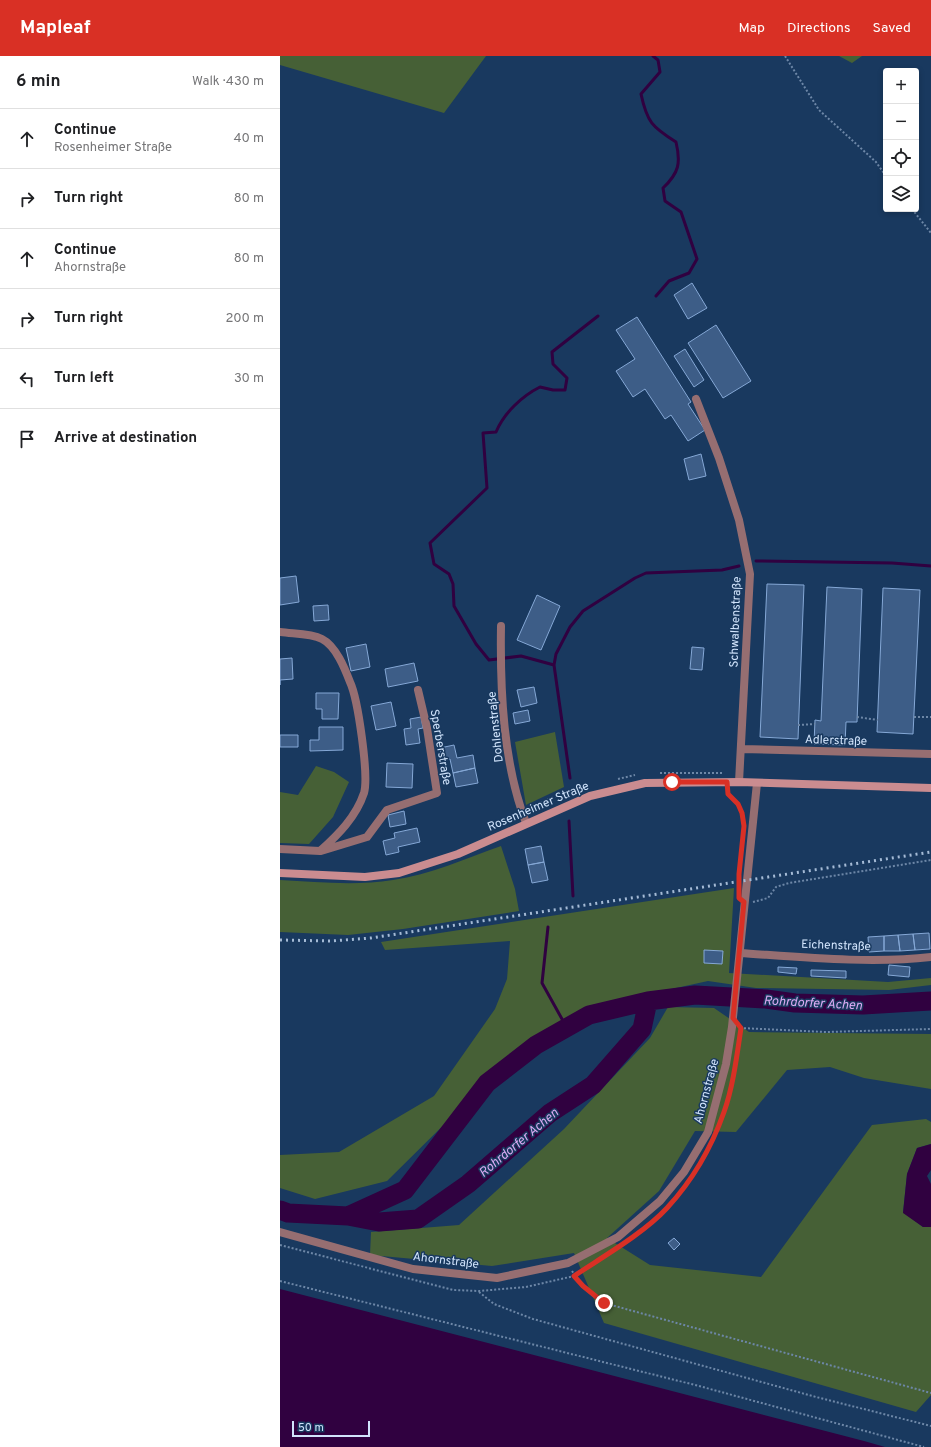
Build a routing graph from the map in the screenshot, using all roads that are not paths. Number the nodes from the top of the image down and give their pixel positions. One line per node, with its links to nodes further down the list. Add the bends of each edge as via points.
1 (696, 399): 5 (street, Schwalbenstraße, via 739,520 750,574)
2 (501, 626): 10 (street, Dohlenstraße, via 505,723 512,772)
3 (280, 632): 12 (street, via 322,639 331,647 351,683 364,750 364,792 350,820)
4 (418, 690): 12 (street, Sperberstraße, via 438,793 387,810 367,837)
5 (741, 750): 6 (street, Adlerstraße); 7 (street, Schwalbenstraße)
6 (931, 754)
7 (739, 782): 8 (main road, Rosenheimer Straße); 10 (main road, Rosenheimer Straße, via 645,783 590,796)
8 (757, 782): 9 (main road, Rosenheimer Straße); 14 (street, Ahornstraße)
9 (931, 788)
10 (526, 823): 13 (main road, Rosenheimer Straße, via 458,854 399,873 365,877)
11 (280, 849): 12 (street, Sperberstraße)
12 (320, 851)
13 (280, 873)
14 (740, 953): 15 (street, Eichenstraße, via 851,959); 16 (street, Ahornstraße, via 726,1064 708,1132 684,1172 660,1201 618,1237 568,1263 497,1278 413,1269)
15 (931, 957)
16 (280, 1232)

